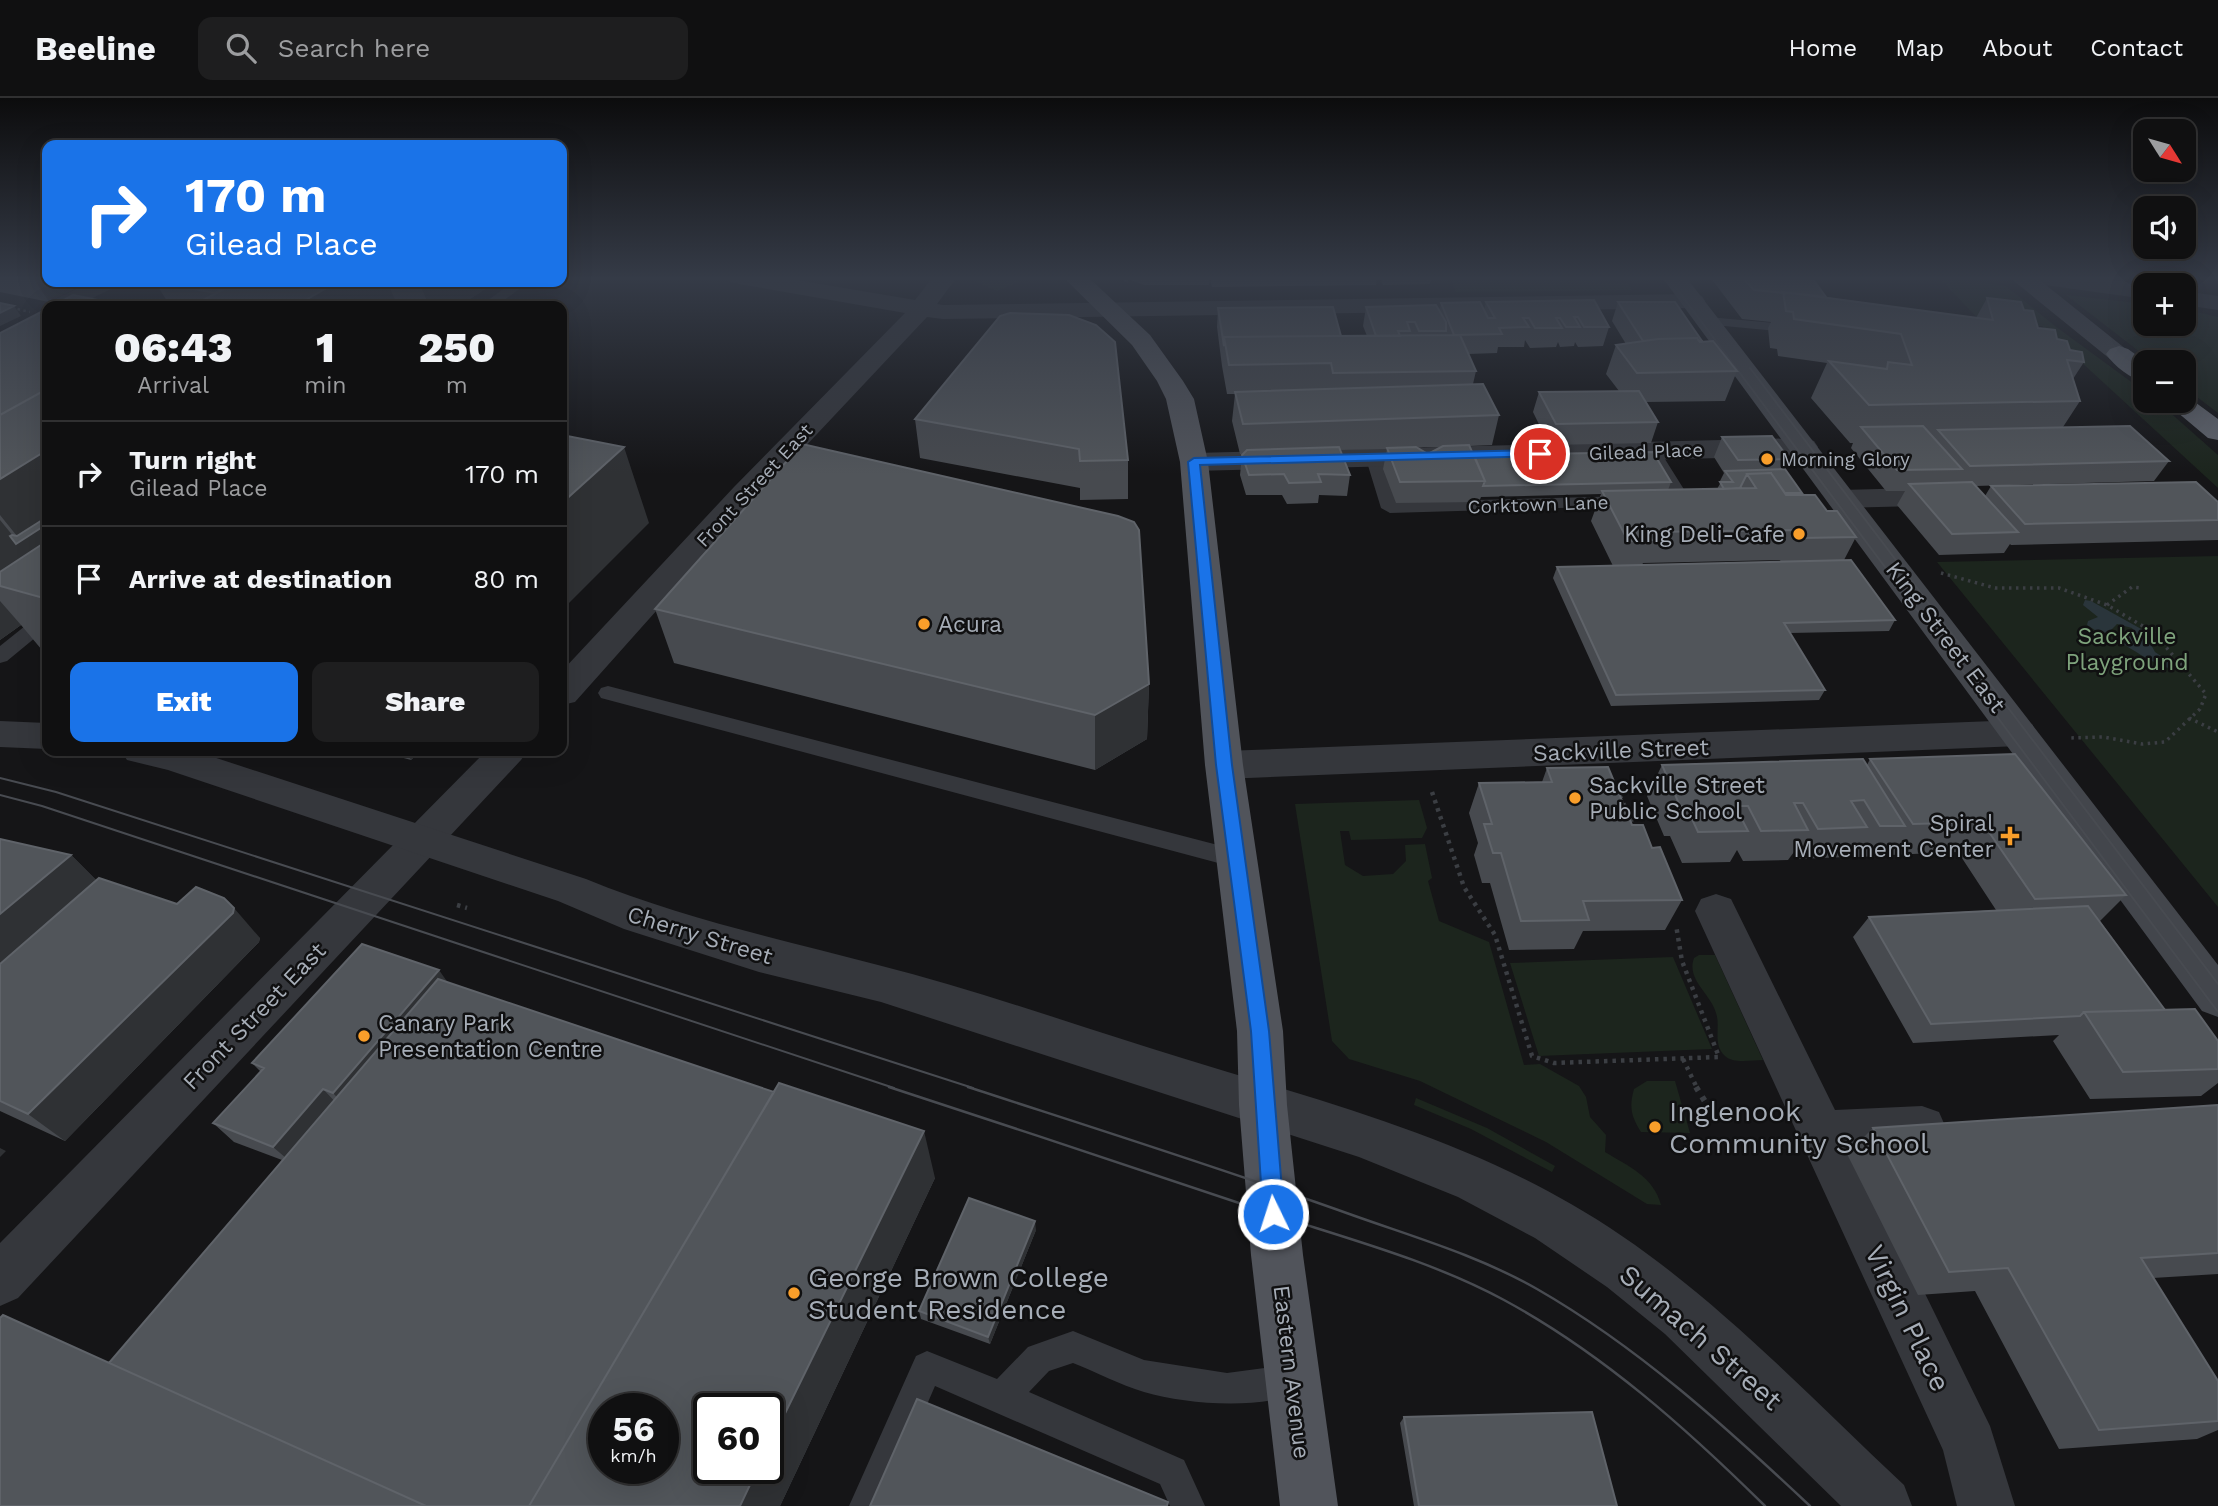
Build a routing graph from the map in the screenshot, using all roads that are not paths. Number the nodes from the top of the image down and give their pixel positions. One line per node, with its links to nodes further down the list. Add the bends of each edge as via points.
1 (890, 343): 17 (street, Front Street East)
2 (1143, 343): 12 (main road, Eastern Avenue, via 1180,399)
3 (1725, 343): 9 (main road, King Street East)
4 (2105, 343): 5 (main road)
5 (2119, 354): 6 (highway)
6 (2133, 365)
7 (2193, 413): 8 (highway)
8 (2218, 432)
9 (1804, 447): 10 (street, Gilead Place); 14 (main road, King Street East)
10 (1651, 450): 11 (street, Gilead Place); 11 (lane, Corktown Lane, via 1681,499 1390,508)
11 (1374, 458): 12 (street, Gilead Place)
12 (1194, 462): 24 (main road, Eastern Avenue)
13 (1987, 495): 14 (street)
14 (1842, 499): 19 (main road, King Street East)
15 (42, 622): 16 (lane)
16 (0, 656)
17 (567, 688)
18 (608, 693): 26 (lane)
19 (2019, 733): 24 (street, Sackville Street); 28 (main road, King Street East)
20 (0, 734): 21 (street)
21 (42, 736)
22 (167, 756): 25 (street, Cherry Street)
23 (503, 756): 25 (street, Front Street East)
24 (1224, 765): 26 (main road, Eastern Avenue)
25 (423, 842): 29 (street, Cherry Street, via 747,951 881,984); 32 (street, Front Street East)
26 (1237, 859): 29 (main road, Eastern Avenue, via 1260,1031)
27 (1696, 913): 31 (street, Virgin Place)
28 (2218, 998)
29 (1263, 1105): 33 (main road, Eastern Avenue); 38 (street, Sumach Street, via 1363,1136 1475,1180 1563,1228 1684,1315)
30 (1970, 1125): 31 (street)
31 (1819, 1133): 39 (street, Virgin Place, via 1970,1446)
32 (0, 1280)
33 (1294, 1380): 34 (lane, via 1227,1389 1143,1376 1073,1347 1039,1358); 37 (main road, Eastern Avenue)
34 (1002, 1397): 35 (lane, via 927,1367); 36 (lane, via 1172,1472)
35 (866, 1506)
36 (1188, 1506)
37 (1309, 1506)
38 (1883, 1506)
39 (1986, 1506)

